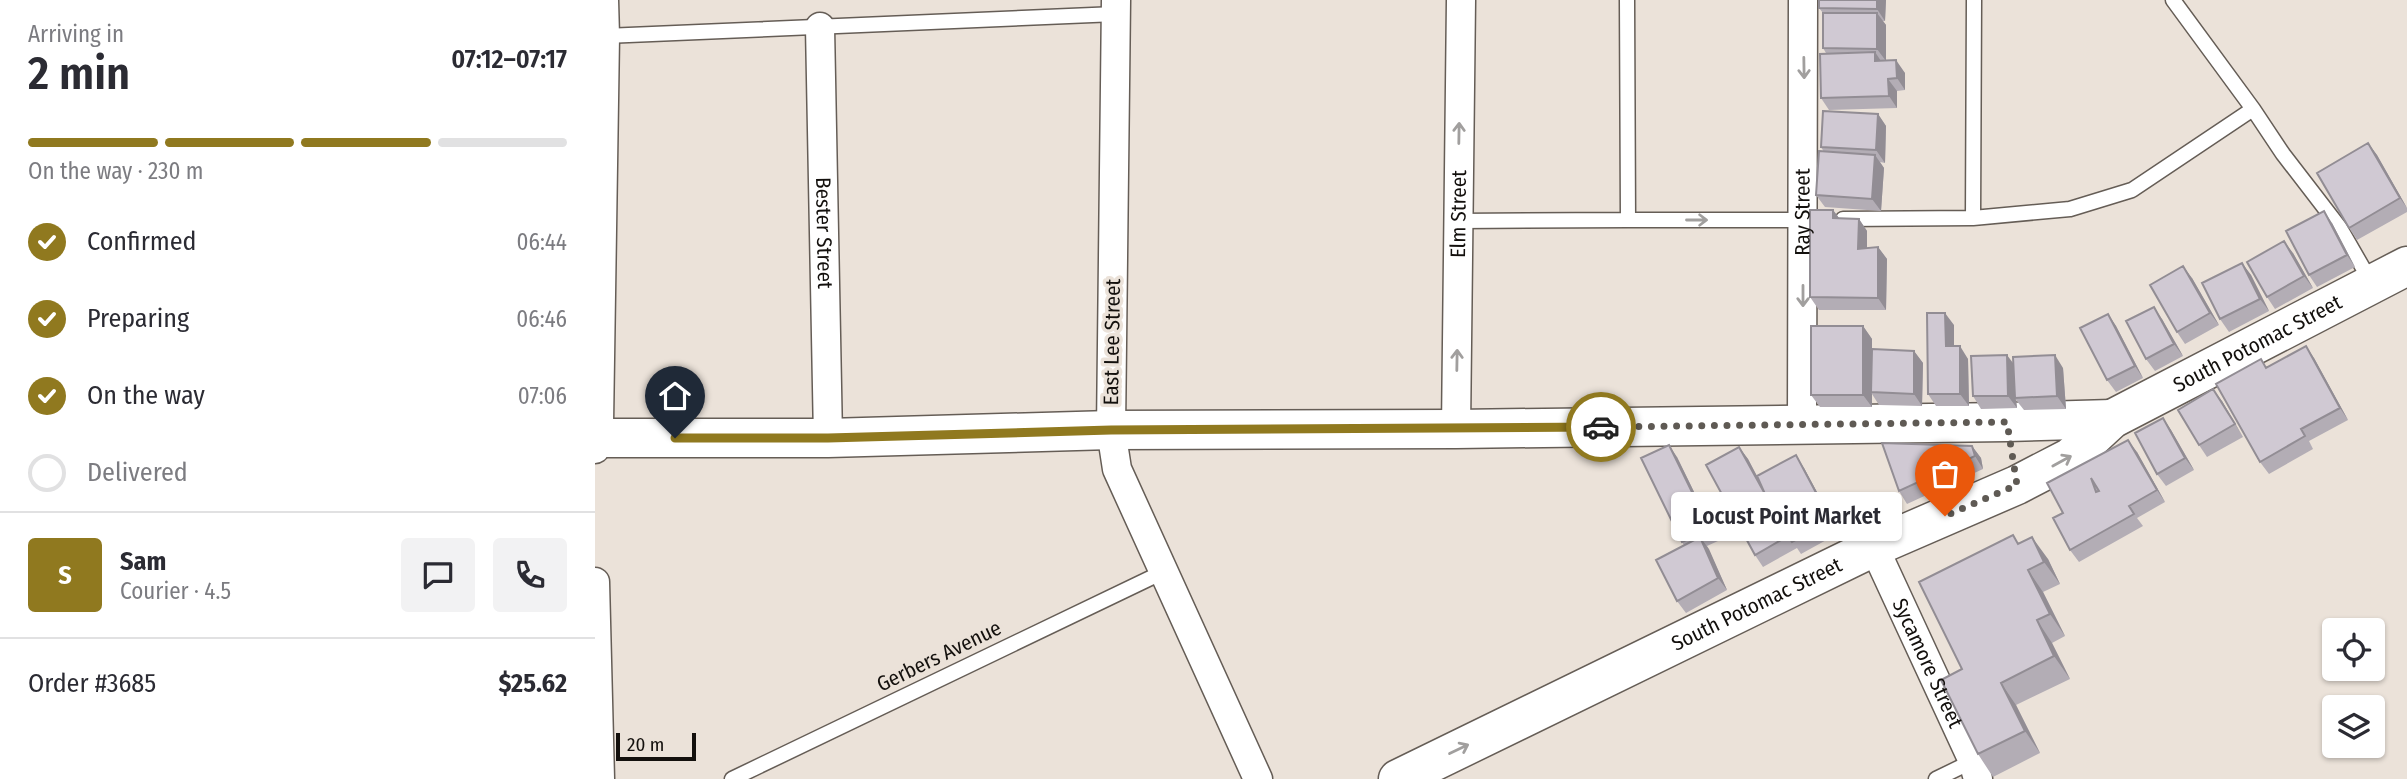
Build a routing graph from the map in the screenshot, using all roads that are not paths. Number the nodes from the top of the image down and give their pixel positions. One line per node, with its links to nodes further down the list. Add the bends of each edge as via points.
1 (604, 0): 9 (street)
2 (1461, 0): 14 (street, Elm Street, one-way to 2)
3 (1627, 0): 13 (lane)
4 (1803, 0): 12 (street, Ray Street, one-way to 12)
5 (1974, 0): 11 (lane)
6 (2173, 0): 10 (lane)
7 (1116, 7): 8 (lane); 21 (street, East Lee Street)
8 (820, 27): 9 (lane); 22 (street, Bester Street)
9 (605, 36): 23 (street)
10 (2253, 109): 11 (lane, via 2132,190 2070,209); 16 (lane, via 2340,228)
11 (1973, 218): 12 (lane)
12 (1816, 219): 13 (lane, one-way to 12); 19 (street, Ray Street, one-way to 19)
13 (1628, 220): 14 (lane)
14 (1458, 221): 20 (street, Elm Street, one-way to 14)
15 (2407, 266): 16 (main road, South Potomac Street)
16 (2372, 284): 17 (main road, South Potomac Street)
17 (2112, 419): 18 (main road); 24 (main road, South Potomac Street, one-way to 17, via 2071,457)
18 (2007, 422): 19 (main road); 24 (main road)
19 (1802, 424): 20 (main road)
20 (1456, 429): 21 (main road)
21 (1111, 430): 22 (main road); 26 (street, East Lee Street, via 1117,469)
22 (828, 438): 23 (main road)
23 (596, 442)
24 (2017, 485): 25 (main road, South Potomac Street)
25 (1874, 547): 29 (street, Sycamore Street); 33 (main road, South Potomac Street, one-way to 25)
26 (1163, 572): 31 (lane, Gerbers Avenue); 32 (street, East Lee Street)
27 (595, 582): 28 (street)
28 (596, 655): 30 (street)
29 (1975, 770): 34 (lane)
30 (600, 779)
31 (732, 779)
32 (1258, 779)
33 (1398, 779)
34 (1936, 779)

